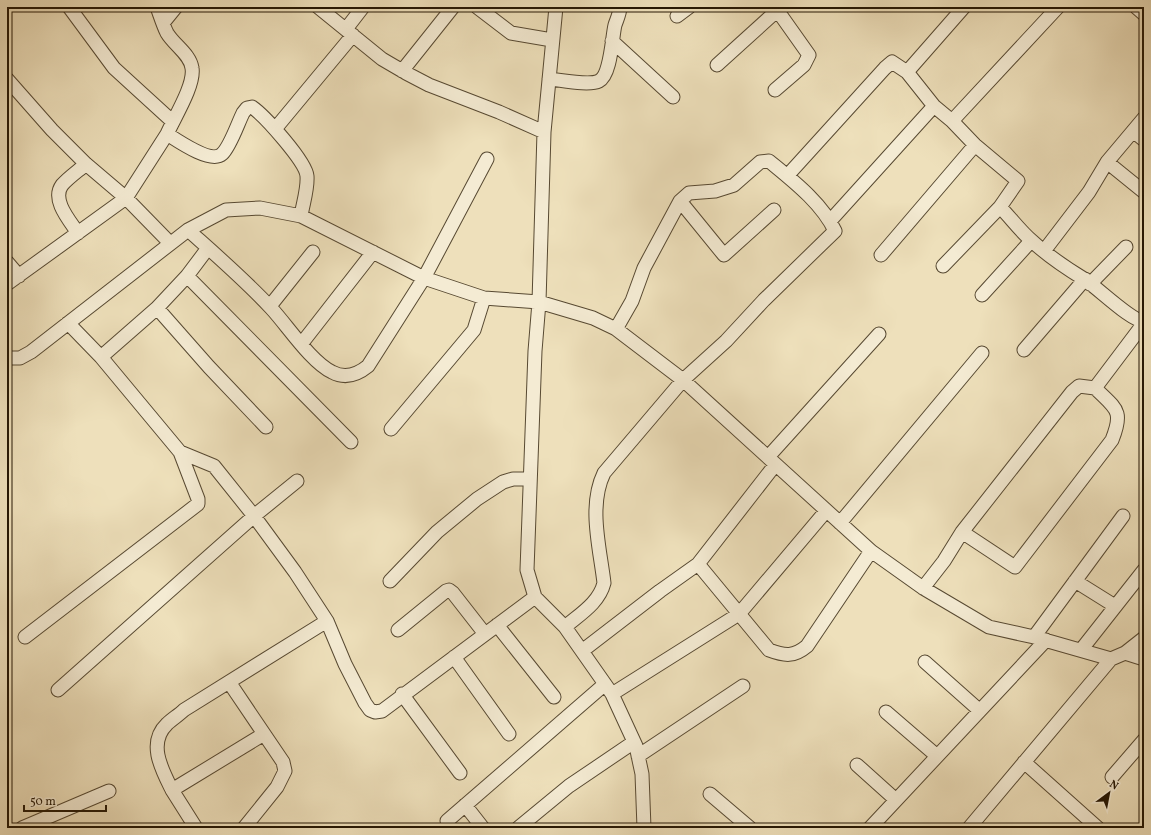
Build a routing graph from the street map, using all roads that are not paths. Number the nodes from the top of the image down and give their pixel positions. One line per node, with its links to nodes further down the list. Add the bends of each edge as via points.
1 (69, 7): 30 (street, via 114,68)
2 (157, 7): 17 (street)
3 (176, 7): 17 (street)
4 (318, 7): 18 (street)
5 (363, 7): 18 (street)
6 (453, 7): 22 (street)
7 (477, 7): 19 (street, via 511,33)
8 (556, 7): 19 (street)
9 (620, 7): 20 (street)
10 (689, 7): 16 (street)
11 (964, 7): 23 (street)
12 (1058, 7): 31 (street)
13 (1136, 7): 15 (street)
14 (778, 8): 21 (street); 26 (street, via 809,55 804,65)
15 (1144, 14)
16 (677, 16)
17 (163, 22): 30 (street, via 172,40 189,60 192,69 186,93)
18 (350, 32): 22 (street, via 382,59); 32 (street)
19 (552, 40): 25 (street)
20 (612, 41): 25 (street, via 607,69 599,81); 27 (street)
21 (717, 65)
22 (402, 71): 34 (street, via 429,85)
23 (907, 72): 28 (street); 41 (street, via 892,62 885,68)
24 (7, 79): 40 (street)
25 (549, 79): 34 (street)
26 (775, 90)
27 (674, 97)
28 (934, 106): 31 (street); 48 (street)
29 (1144, 118): 33 (street)
30 (172, 121): 35 (street)
31 (952, 121): 37 (street)
32 (275, 129): 35 (street, via 257,110 247,108 222,154 214,158); 47 (street, via 302,164 307,175)
33 (1133, 131): 36 (street); 39 (street)
34 (544, 132): 68 (street)
35 (167, 134): 43 (street)
36 (1144, 140)
37 (975, 145): 45 (street, via 1018,181); 58 (street)
38 (487, 159): 63 (street)
39 (1107, 162): 42 (street); 55 (street, via 1089,192)
40 (86, 164): 43 (street); 50 (street, via 62,185 58,193 60,205)
41 (787, 176): 44 (street, via 769,161 760,162 734,185 715,191 689,193); 48 (street)
42 (1144, 192)
43 (126, 198): 50 (street); 52 (street)
44 (680, 201): 46 (street, via 724,255); 73 (street, via 644,268 632,301)
45 (1000, 207): 51 (street); 60 (street)
46 (774, 210)
47 (301, 216): 49 (street, via 260,208 226,210); 57 (street)
48 (830, 221): 80 (street, via 835,231 726,341)
49 (188, 230): 52 (street); 54 (street)
50 (78, 233): 61 (street)
51 (1031, 241): 55 (street); 66 (street)
52 (170, 244): 72 (street)
53 (1126, 247): 64 (street)
54 (208, 248): 62 (street); 69 (street)
55 (1044, 251): 64 (street)
56 (313, 252): 69 (street)
57 (373, 252): 63 (street); 75 (street)
58 (881, 254)
59 (7, 262): 61 (street)
60 (943, 266)
61 (19, 276): 65 (street)
62 (187, 276): 70 (street); 84 (street)
63 (424, 278): 67 (street); 75 (street, via 368,366 358,374 346,376 332,372 319,363)
64 (1087, 282): 71 (street, via 1112,302); 76 (street)
65 (7, 284)
66 (982, 295)
67 (484, 298): 68 (street); 83 (street, via 474,330)
68 (539, 302): 73 (street, via 593,318); 87 (street)
69 (270, 306): 75 (street)
70 (157, 308): 79 (street); 82 (street)
71 (1144, 322): 81 (street)
72 (68, 323): 78 (street, via 31,352 20,358); 79 (street)
73 (616, 329): 80 (street)
74 (879, 334): 86 (street)
75 (302, 343)
76 (1024, 350)
77 (982, 353): 92 (street)
78 (7, 358)
79 (101, 358): 85 (street)
80 (683, 380): 86 (street); 105 (street, via 618,456 597,486 596,513 604,583 601,593)
81 (1095, 388): 93 (street, via 1079,386 1072,392); 93 (street, via 1117,411 1119,423 1112,440 1015,567)
82 (266, 427)
83 (391, 429)
84 (351, 442)
85 (180, 452): 90 (street, via 214,466); 108 (street, via 198,504)
86 (772, 461): 89 (street); 95 (street)
87 (529, 479): 97 (street, via 503,482 477,499 438,532); 100 (street, via 527,570)
88 (297, 481): 90 (street)
89 (826, 511): 92 (street); 102 (street)
90 (254, 516): 103 (street); 121 (street)
91 (1123, 516): 98 (street)
92 (840, 523): 94 (street)
93 (962, 532): 99 (street)
94 (871, 551): 99 (street); 102 (street, via 807,646 797,654 778,654 769,650)
95 (698, 564): 102 (street); 112 (street)
96 (1144, 570): 101 (street)
97 (390, 581)
98 (1075, 581): 101 (street); 110 (street)
99 (923, 588): 110 (street, via 990,627)
100 (535, 597): 104 (street); 105 (street)
101 (1115, 606): 111 (street)
102 (739, 614): 120 (street)
103 (327, 621): 118 (street); 122 (street, via 344,664 370,710 382,711)
104 (497, 625): 107 (street); 123 (street)
105 (565, 627): 112 (street)
106 (398, 630): 107 (street, via 449,590)
107 (485, 634): 114 (street)
108 (25, 637)
109 (1144, 638): 113 (street)
110 (1040, 639): 111 (street); 124 (street)
111 (1081, 650): 115 (street)
112 (582, 651): 120 (street)
113 (1125, 653): 115 (street); 116 (street)
114 (454, 657): 122 (street); 127 (street)
115 (1111, 659): 132 (street)
116 (1144, 659)
117 (925, 662): 124 (street)
118 (229, 682): 126 (street); 136 (street, via 166,724 159,735 159,764)
119 (743, 686): 130 (street)
120 (608, 689): 129 (street); 140 (street)
121 (58, 690)
122 (402, 694): 134 (street)
123 (554, 697)
124 (979, 710): 131 (street)
125 (886, 712): 131 (street)
126 (264, 734): 136 (street); 144 (street, via 283,762 285,771 277,787)
127 (509, 734)
128 (1144, 740): 135 (street)
129 (634, 742): 130 (street); 146 (street, via 574,782)
130 (638, 756): 147 (street, via 642,774)
131 (937, 756): 139 (street)
132 (1024, 762): 150 (street); 151 (street)
133 (857, 765): 139 (street)
134 (460, 773)
135 (1112, 777)
136 (172, 790): 143 (street)
137 (109, 791): 142 (street)
138 (710, 794): 148 (street)
139 (896, 800): 149 (street)
140 (465, 806): 141 (street); 145 (street)
141 (447, 821)
142 (22, 828)
143 (196, 828)
144 (244, 828)
145 (483, 828)
146 (518, 828)
147 (644, 828)
148 (750, 828)
149 (870, 828)
150 (968, 828)
151 (1098, 828)

